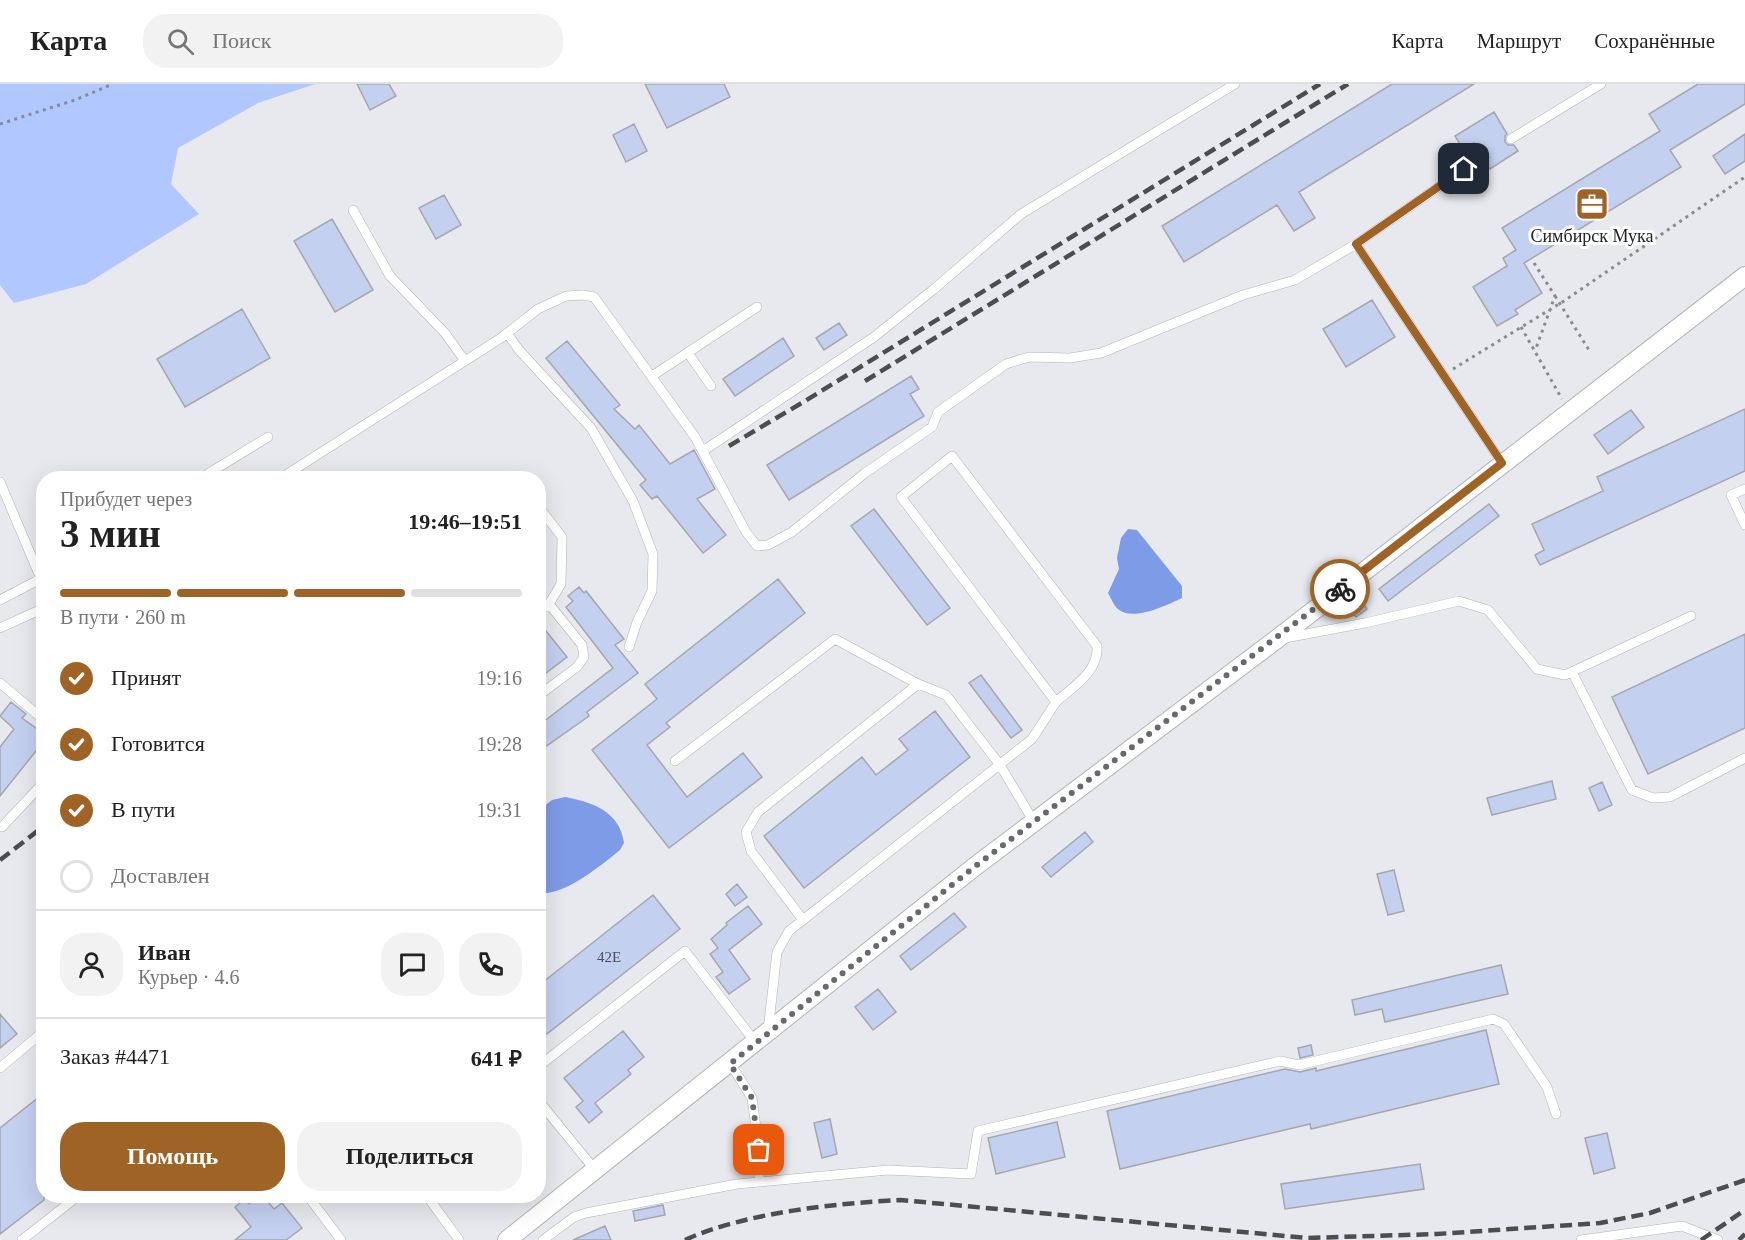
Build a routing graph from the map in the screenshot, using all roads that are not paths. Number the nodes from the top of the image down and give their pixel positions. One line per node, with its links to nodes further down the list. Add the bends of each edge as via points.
1 (1234, 84): 15 (lane, via 1021,214 874,337)
2 (1601, 84): 3 (lane)
3 (1510, 139)
4 (1482, 157): 6 (lane)
5 (353, 210): 11 (lane, via 390,276 445,333)
6 (1356, 244): 15 (lane, via 1295,280 1243,294 1101,353 1070,358 1029,357 1006,364 938,412 932,427 865,473 792,532 768,545 758,546 746,532); 16 (lane)
7 (1745, 276): 16 (street)
8 (757, 307): 10 (lane)
9 (507, 333): 11 (lane); 12 (lane, via 538,309 566,296 594,297); 32 (lane, via 591,428 633,501 653,554 652,591)
10 (688, 352): 12 (lane); 13 (lane)
11 (465, 361): 18 (lane)
12 (652, 376): 15 (lane)
13 (711, 386)
14 (268, 437): 17 (lane)
15 (703, 451)
16 (1502, 463): 31 (street)
17 (212, 471)
18 (292, 471)
19 (0, 482): 23 (lane)
20 (1745, 489): 22 (lane, via 1731,495)
21 (546, 516): 26 (lane, via 562,537 561,584)
22 (1745, 525)
23 (36, 564)
24 (36, 581): 25 (lane)
25 (0, 600)
26 (549, 604): 27 (lane); 36 (lane, via 582,645 584,657)
27 (546, 606)
28 (36, 612): 30 (lane)
29 (1691, 616): 33 (lane)
30 (0, 628)
31 (1277, 639): 33 (lane, via 1459,601 1488,610 1537,669 1565,675); 43 (street)
32 (629, 647)
33 (1572, 672): 39 (lane, via 1632,790 1653,798 1670,797)
34 (0, 683): 38 (lane)
35 (918, 684): 40 (lane, via 835,639); 41 (lane, via 946,695); 45 (lane, via 758,812 746,832 750,851)
36 (546, 690)
37 (1056, 702): 37 (lane, via 901,497 952,456 1097,646 1098,657 1091,670); 41 (lane, via 1032,739)
38 (36, 713)
39 (1745, 758)
40 (675, 761)
41 (1000, 765): 43 (lane); 45 (lane)
42 (36, 791): 44 (lane)
43 (1034, 822): 47 (street)
44 (2, 827)
45 (803, 920): 47 (lane, via 789,931 777,952)
46 (36, 1038): 50 (lane)
47 (762, 1038): 48 (lane, via 685,951); 49 (street)
48 (546, 1061)
49 (730, 1064): 53 (street); 54 (lane, via 752,1098)
50 (0, 1068)
51 (546, 1110): 53 (lane)
52 (1556, 1114): 54 (lane, via 1547,1087 1503,1024 1493,1019 1299,1065 1280,1061 978,1131 971,1174 888,1170)
53 (595, 1170): 61 (street)
54 (759, 1182): 62 (lane, via 586,1213)
55 (69, 1203): 58 (lane)
56 (313, 1203): 59 (lane)
57 (432, 1203): 60 (lane)
58 (22, 1240)
59 (341, 1240)
60 (459, 1240)
61 (507, 1240)
62 (543, 1240)
63 (1581, 1240): 64 (lane, via 1682,1226)
64 (1718, 1240)

